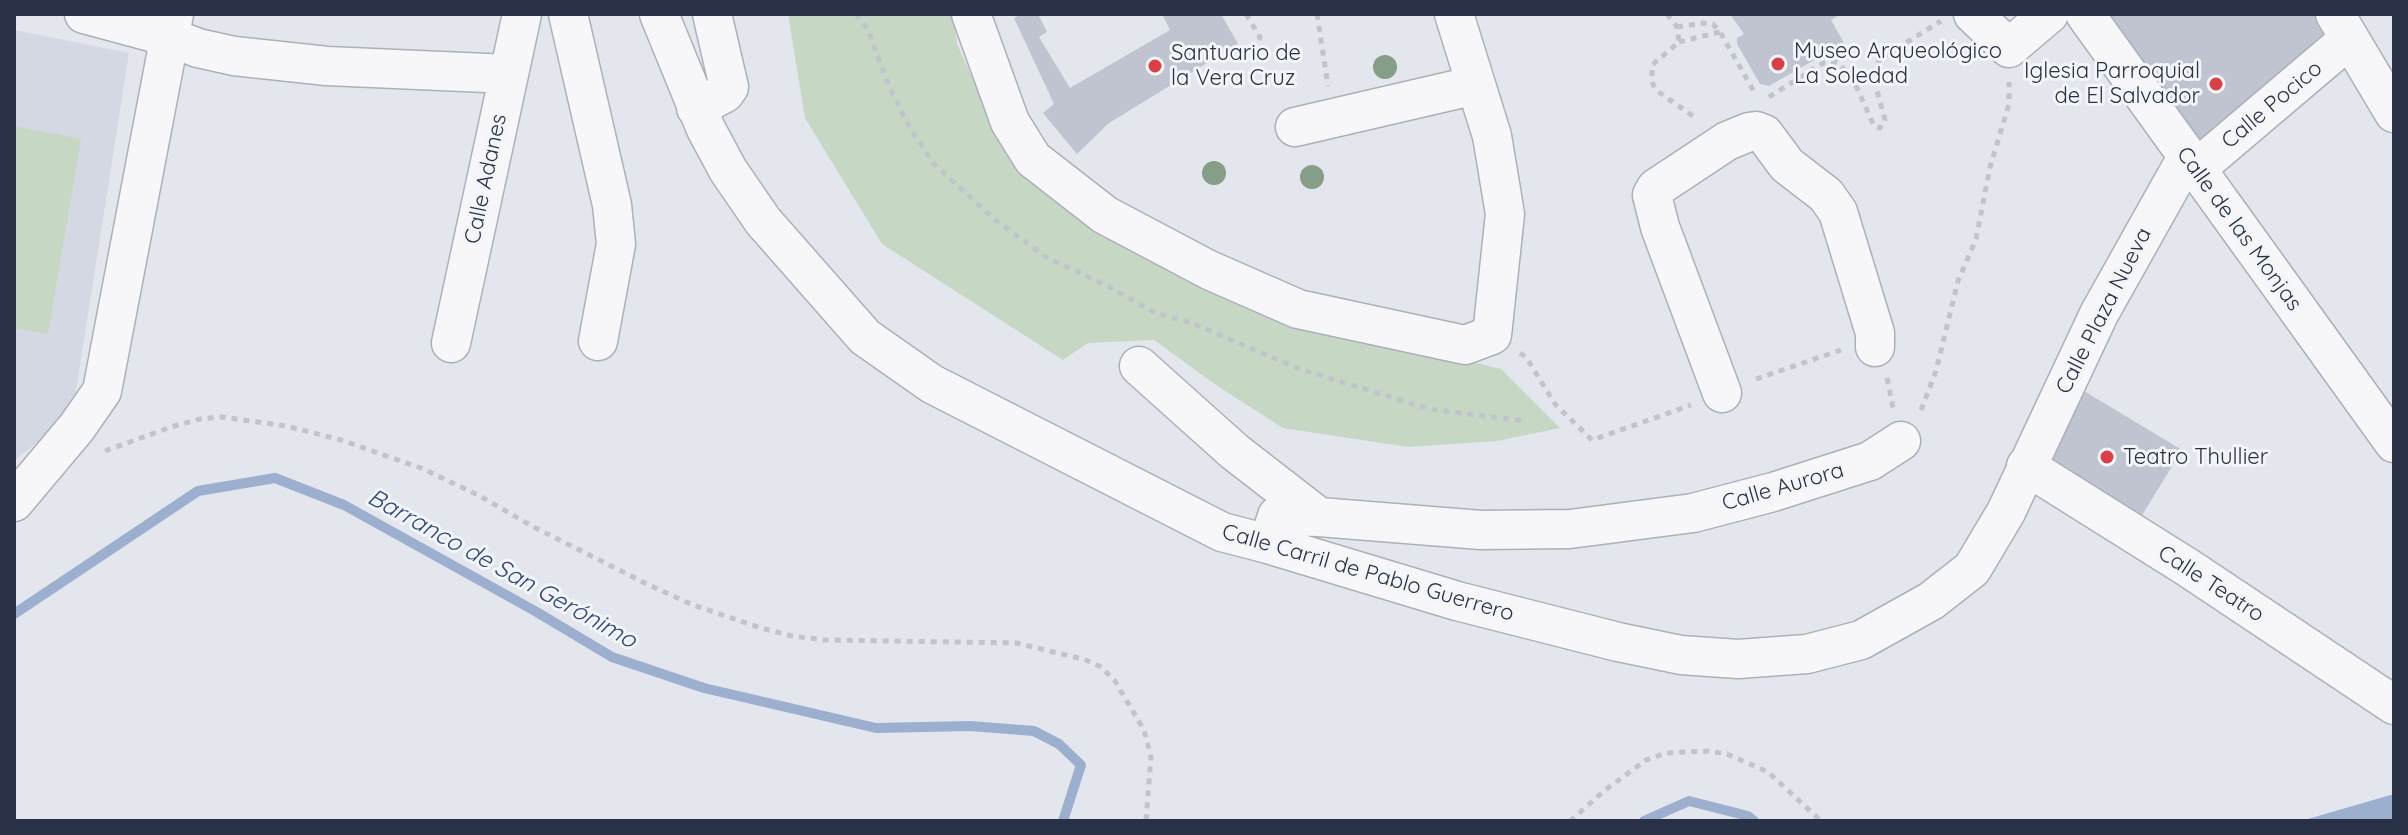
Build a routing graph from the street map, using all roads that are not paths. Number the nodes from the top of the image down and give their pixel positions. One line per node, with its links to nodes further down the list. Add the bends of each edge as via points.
1 (84, 14): 11 (street)
2 (522, 14): 13 (street, Calle Adanes)
3 (568, 14): 19 (street, via 612,205 616,244)
4 (659, 14): 15 (street, Calle Carril de Pablo Guerrero)
5 (712, 14): 15 (street, via 729,87)
6 (971, 14): 14 (street, via 1010,122 1033,159 1105,215 1298,309 1465,345 1492,335 1505,214 1492,136)
7 (1454, 14): 14 (street)
8 (1973, 14): 9 (street, via 2009,48)
9 (2049, 14)
10 (2085, 14): 18 (street, Calle de las Monjas)
11 (171, 25): 13 (street, via 198,48 281,62); 27 (street, via 102,391)
12 (2342, 27): 16 (street); 18 (street, Calle Pocico)
13 (509, 74): 20 (street, Calle Adanes)
14 (1476, 85): 17 (street)
15 (696, 108): 29 (street, Calle Carril de Pablo Guerrero, via 728,170 763,221 865,337 932,384 1222,532)
16 (2394, 113)
17 (1295, 127)
18 (2191, 163): 25 (street, Calle de las Monjas); 26 (street, Calle Plaza Nueva, via 2099,314)
19 (598, 341)
20 (451, 343)
21 (1875, 347): 23 (street, via 1838,212 1826,195 1787,165 1764,134 1749,132 1727,141 1652,195)
22 (1139, 366): 28 (street, via 1235,452)
23 (1722, 393)
24 (1901, 441): 28 (street, Calle Aurora, via 1870,461 1693,513 1570,529 1481,530)
25 (2394, 443)
26 (2026, 466): 29 (street, Calle Carril de Pablo Guerrero, via 1972,569 1931,601 1861,640 1807,654 1738,659 1681,655 1457,601); 30 (street, Calle Teatro)
27 (14, 502)
28 (1319, 517): 29 (street, Calle Aurora, via 1277,516)
29 (1268, 544)
30 (2394, 705)

